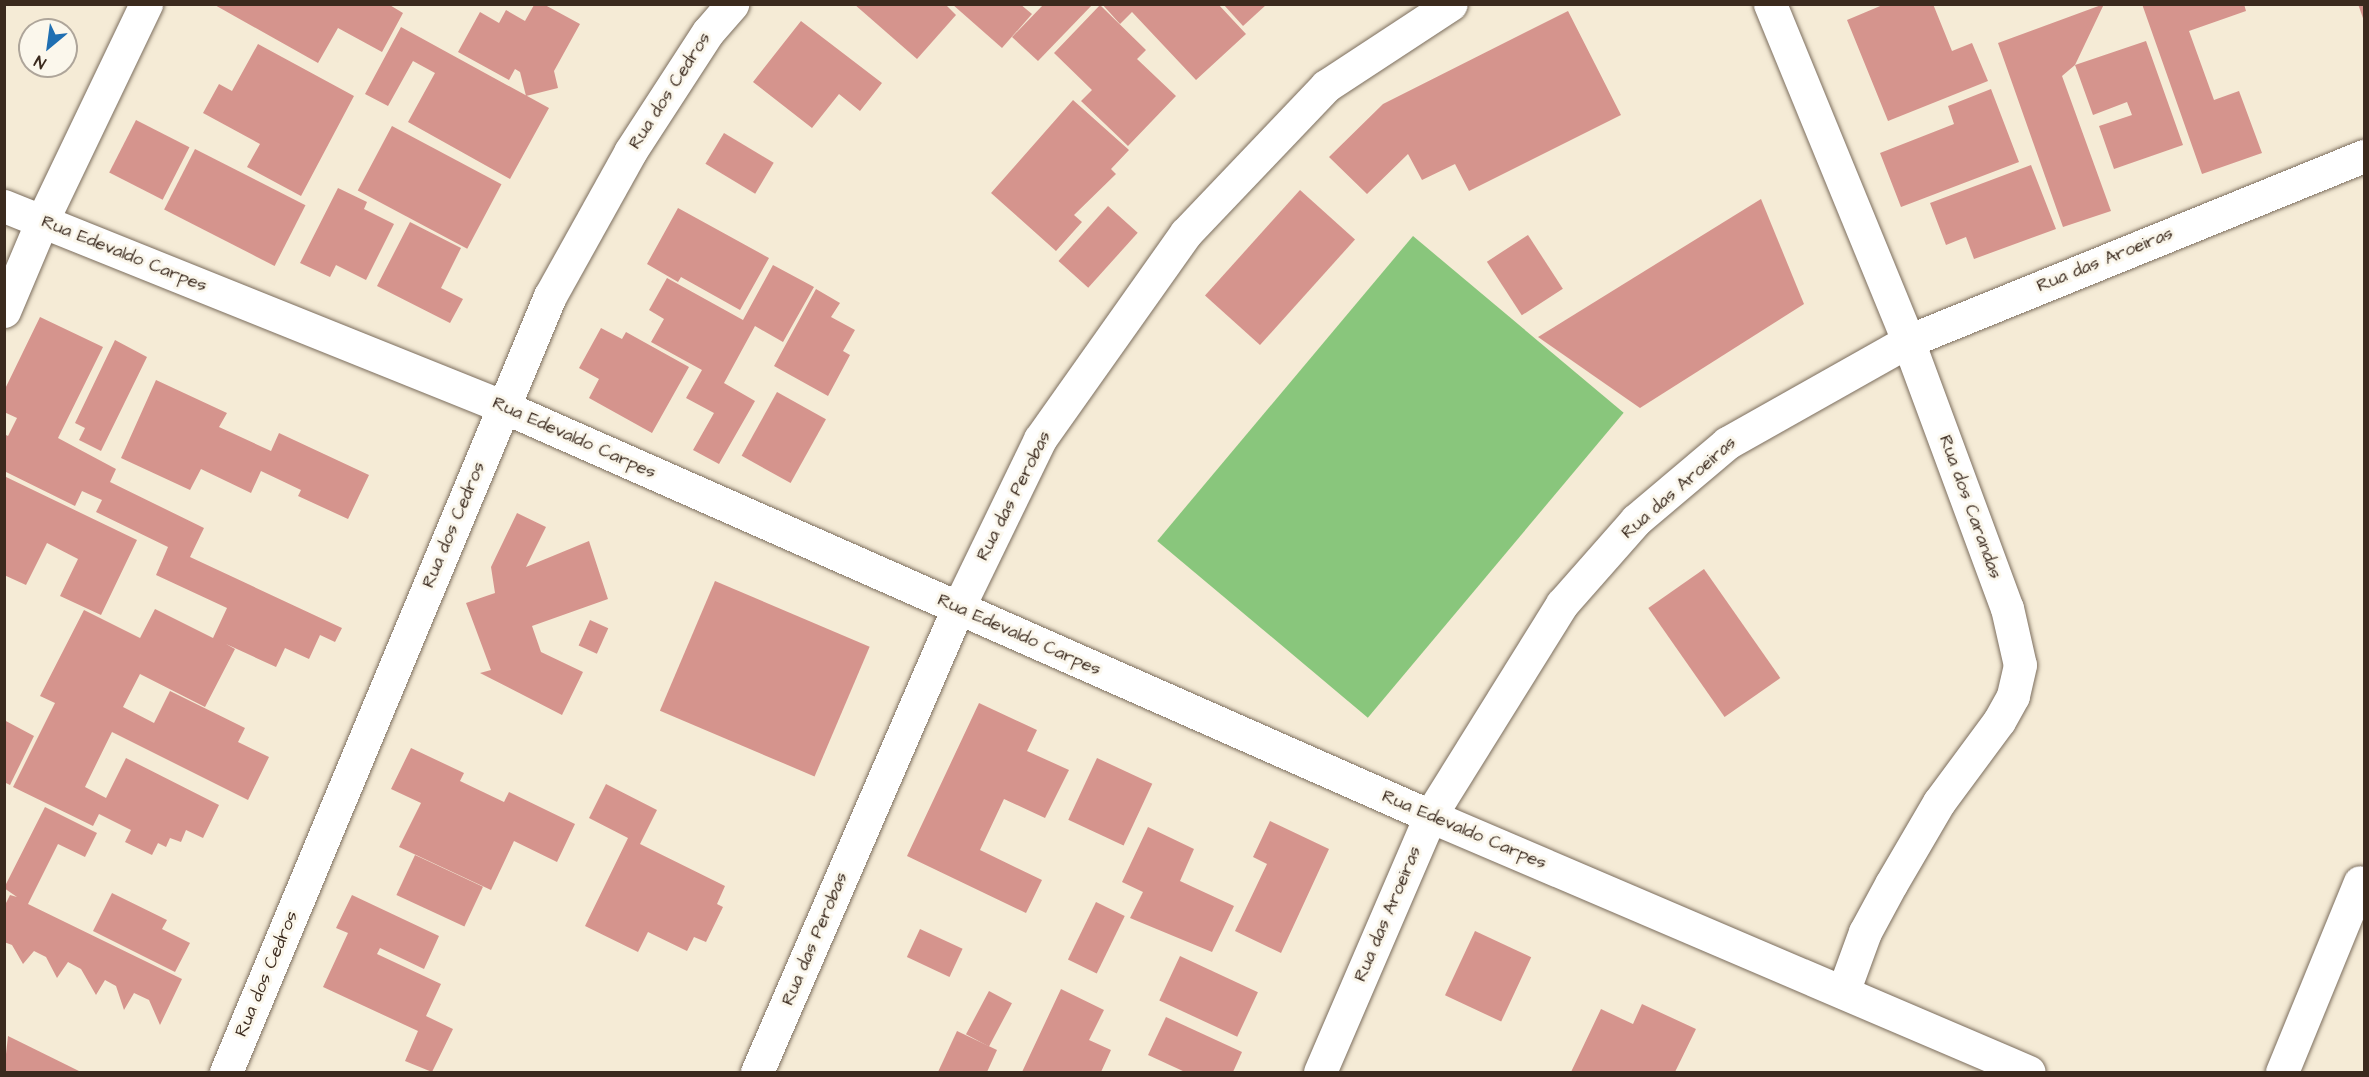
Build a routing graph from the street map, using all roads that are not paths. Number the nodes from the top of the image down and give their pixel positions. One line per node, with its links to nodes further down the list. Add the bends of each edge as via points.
1 (146, 4): 7 (street)
2 (732, 4): 10 (street, Rua dos Cedros, via 708,32 630,152 550,296)
3 (1451, 4): 11 (street, Rua das Perobas, via 1326,86 1186,233 1040,439)
4 (1770, 4): 9 (street, Rua dos Carandas)
5 (2364, 156): 9 (street, Rua das Aroeiras)
6 (4, 206): 7 (street, Rua Edevaldo Carpes)
7 (42, 221): 8 (street); 10 (street, Rua Edevaldo Carpes)
8 (4, 311)
9 (1908, 341): 12 (street, Rua das Aroeiras, via 1727,443 1636,520 1562,604); 14 (street, Rua dos Carandas, via 2007,608 2020,665 2013,696 1999,721 1939,802 1865,932)
10 (504, 407): 11 (street, Rua Edevaldo Carpes); 15 (street, Rua dos Cedros)
11 (958, 608): 12 (street, Rua Edevaldo Carpes); 16 (street, Rua das Perobas)
12 (1430, 816): 14 (street, Rua Edevaldo Carpes); 17 (street, Rua das Aroeiras)
13 (2360, 882): 19 (street)
14 (1843, 992): 18 (street, Rua Edevaldo Carpes)
15 (226, 1072)
16 (757, 1072)
17 (1320, 1072)
18 (2029, 1072)
19 (2282, 1072)

